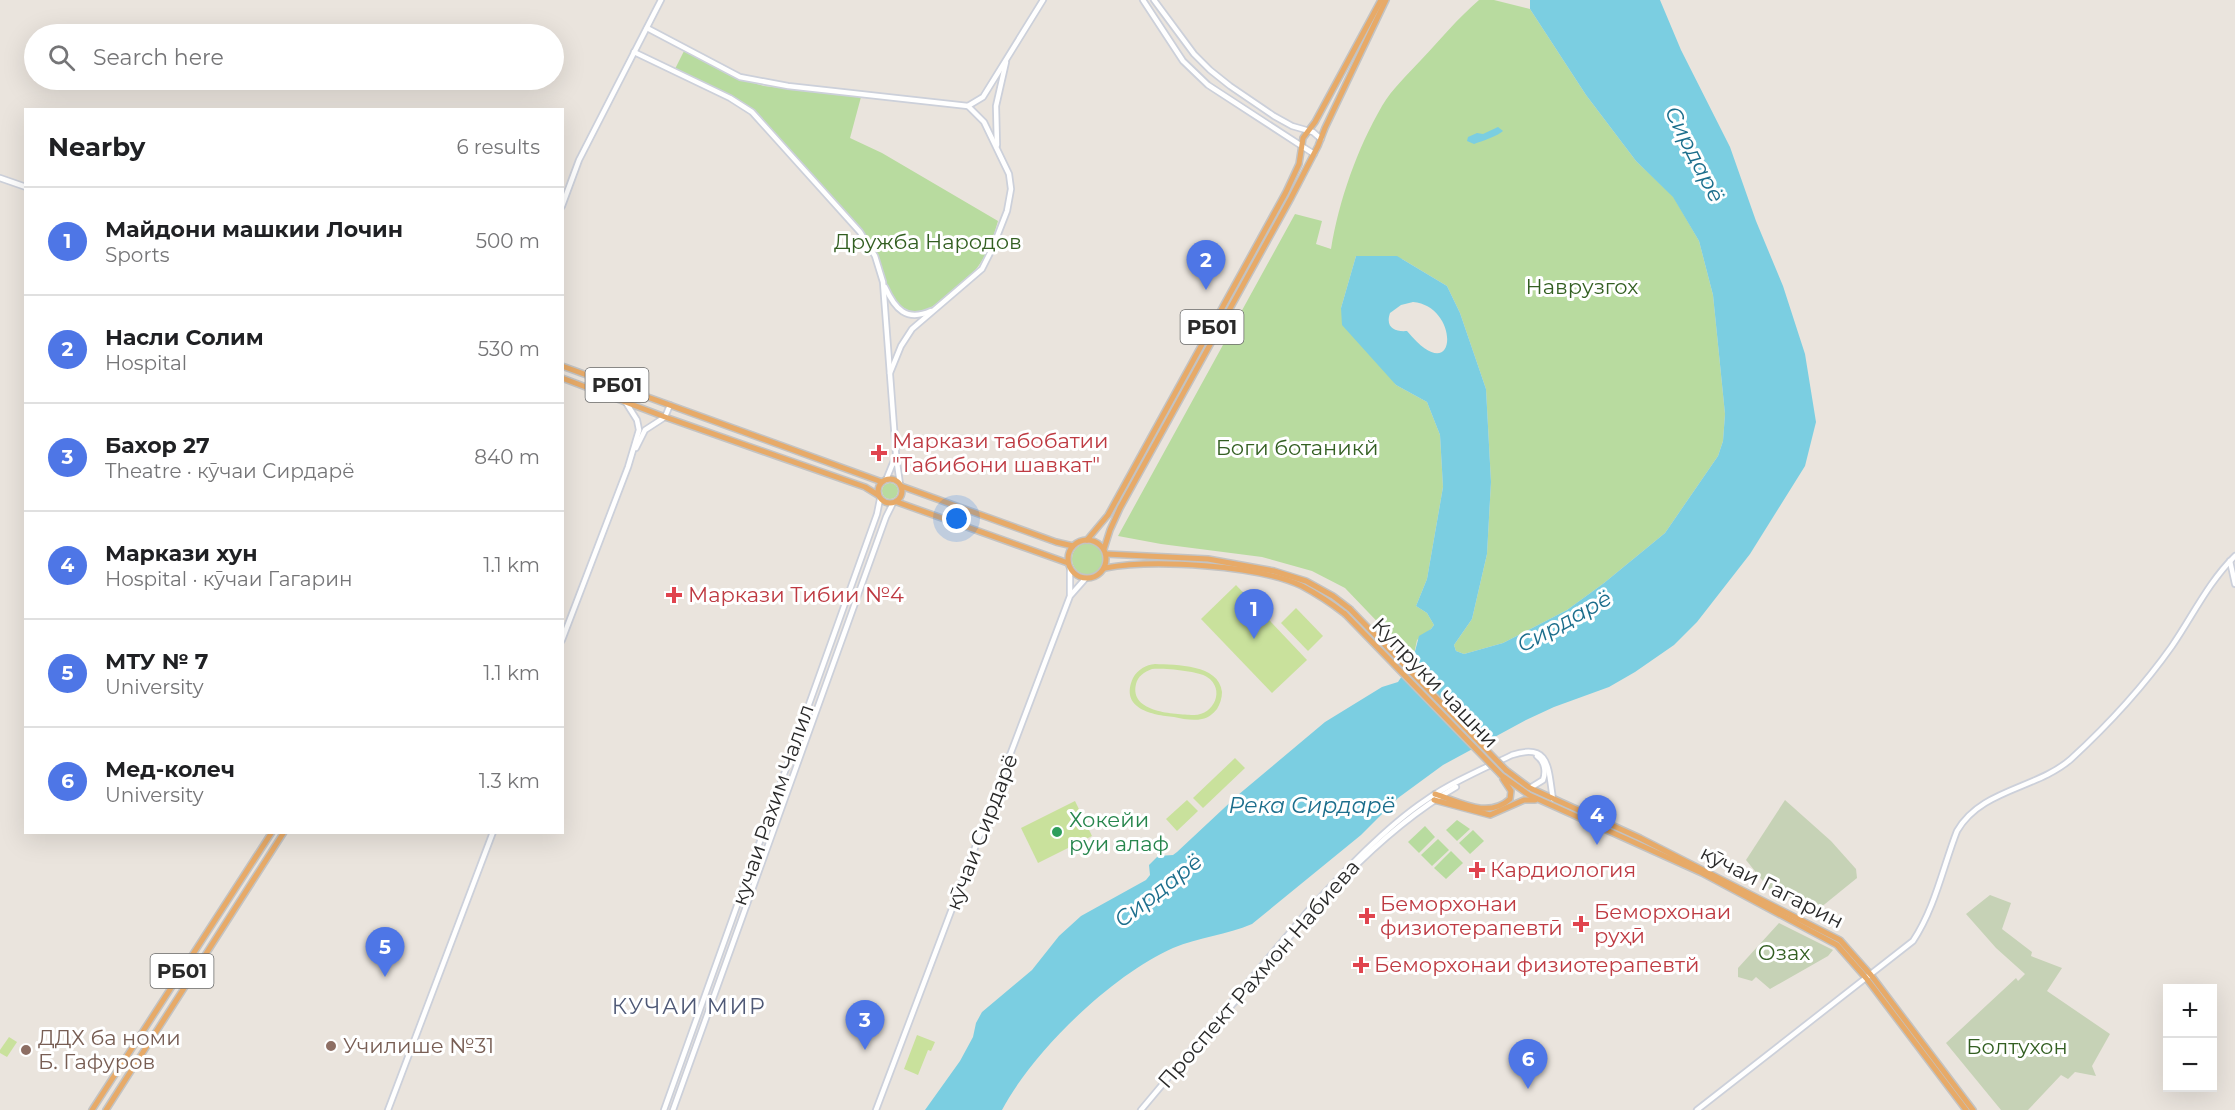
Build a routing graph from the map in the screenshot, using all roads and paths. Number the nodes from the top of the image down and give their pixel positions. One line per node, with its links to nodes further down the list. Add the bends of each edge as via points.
1 (662, 0): 8 (main road)
2 (1043, 0): 9 (main road)
3 (1143, 0): 14 (main road, via 1183,61 1200,78)
4 (1154, 0): 12 (main road, via 1194,54 1230,86 1274,116)
5 (1381, 0): 7 (highway, РБ01)
6 (1386, 0): 7 (highway, РБ01)
7 (1380, 8): 12 (highway, РБ01); 13 (highway, РБ01)
8 (647, 28): 10 (main road); 11 (main road, via 740,77)
9 (1017, 40): 11 (main road, via 983,97); 15 (main road, via 1005,64 996,106)
10 (634, 52): 19 (main road, via 579,160); 20 (main road, via 752,112 860,232 875,256)
11 (968, 106): 15 (main road, via 984,122)
12 (1308, 130): 13 (main road); 14 (highway, РБ01)
13 (1321, 139): 16 (highway, РБ01)
14 (1301, 146): 16 (main road); 39 (highway, РБ01, via 1299,164 1286,192 1113,505)
15 (998, 148): 21 (main road, via 1011,189 993,248 982,269)
16 (1314, 154): 41 (highway, РБ01, via 1120,508)
17 (0, 178): 18 (main road)
18 (24, 186)
19 (564, 201)
20 (883, 282): 21 (main road, via 890,299 901,311 915,316); 23 (main road)
21 (936, 309): 23 (main road, via 907,336)
22 (564, 367): 25 (highway, РБ01)
23 (890, 373): 33 (main road)
24 (564, 379): 26 (highway, РБ01)
25 (629, 389): 26 (main road); 27 (highway, РБ01)
26 (625, 401): 28 (highway, РБ01); 34 (main road, via 639,426)
27 (670, 405): 28 (main road); 29 (highway, РБ01)
28 (665, 417): 31 (highway, РБ01); 34 (main road, via 645,430)
29 (738, 428): 30 (highway, РБ01); 31 (highway, via 732,433)
30 (764, 438): 32 (highway, via 766,445); 35 (highway, РБ01)
31 (734, 441): 32 (highway, РБ01)
32 (761, 451): 37 (highway, РБ01, via 864,487)
33 (896, 455): 35 (main road); 36 (main road)
34 (628, 467): 50 (main road)
35 (884, 481): 36 (highway, РБ01, via 893,480); 37 (highway, via 878,488)
36 (901, 485): 38 (highway, via 901,496); 40 (highway, РБ01)
37 (879, 497): 38 (highway, РБ01, via 886,503); 69 (main road, кучаи Рахим Чалил, via 874,524)
38 (895, 503): 44 (highway, РБ01); 70 (main road, кучаи Рахим Чалил, via 886,518)
39 (1087, 540): 40 (highway); 41 (highway)
40 (1073, 546): 44 (highway)
41 (1105, 551): 45 (highway, РБ01); 49 (highway, via 1208,559 1274,571 1306,581 1333,596)
42 (2235, 556): 43 (main road)
43 (2230, 561): 47 (main road); 63 (main road, via 2149,678 2069,760 2052,773 1982,804 1962,822 1919,932)
44 (1069, 565): 46 (highway, РБ01); 48 (main road)
45 (1104, 568): 46 (highway, via 1095,577); 49 (highway, via 1124,564 1209,566 1276,577)
46 (1085, 579): 48 (main road)
47 (2235, 584)
48 (1070, 596): 71 (main road, кӯчаи Сирдарё)
49 (1348, 611): 51 (highway, Купруки чашни, bridge); 52 (highway, кӯчаи Гагарин, bridge, via 1506,770)
50 (564, 635)
51 (1501, 775): 53 (highway, via 1511,791 1510,799 1496,809); 55 (highway, кӯчаи Гагарин)
52 (1530, 788): 53 (main road, via 1543,780 1544,768 1539,757 1526,754); 54 (highway, кӯчаи Гагарин)
53 (1436, 797): 54 (main road, via 1512,755 1533,751 1548,765); 55 (highway, via 1490,815 1524,800); 72 (main road, Проспект Рахмон Набиева, via 1414,809 1320,898)
54 (1553, 799): 63 (highway, кӯчаи Гагарин, via 1640,838 1840,940)
55 (1540, 800): 63 (highway, кӯчаи Гагарин, via 1702,873 1842,949)
56 (271, 834): 59 (highway, РБ01)
57 (283, 834): 60 (highway, РБ01)
58 (492, 834): 68 (main road)
59 (220, 911): 60 (highway, via 223,918); 61 (highway, РБ01)
60 (231, 917): 62 (highway, РБ01)
61 (215, 920): 62 (highway, via 223,921); 64 (highway, РБ01)
62 (225, 926): 65 (highway, РБ01)
63 (1869, 976): 73 (main road); 74 (highway); 75 (highway, кӯчаи Гагарин)
64 (136, 1043): 65 (highway); 66 (highway, РБ01)
65 (146, 1049): 67 (highway, РБ01)
66 (92, 1110)
67 (106, 1110)
68 (388, 1110)
69 (664, 1110)
70 (674, 1110)
71 (876, 1110)
72 (1143, 1110)
73 (1697, 1110)
74 (1966, 1110)
75 (1973, 1110)

